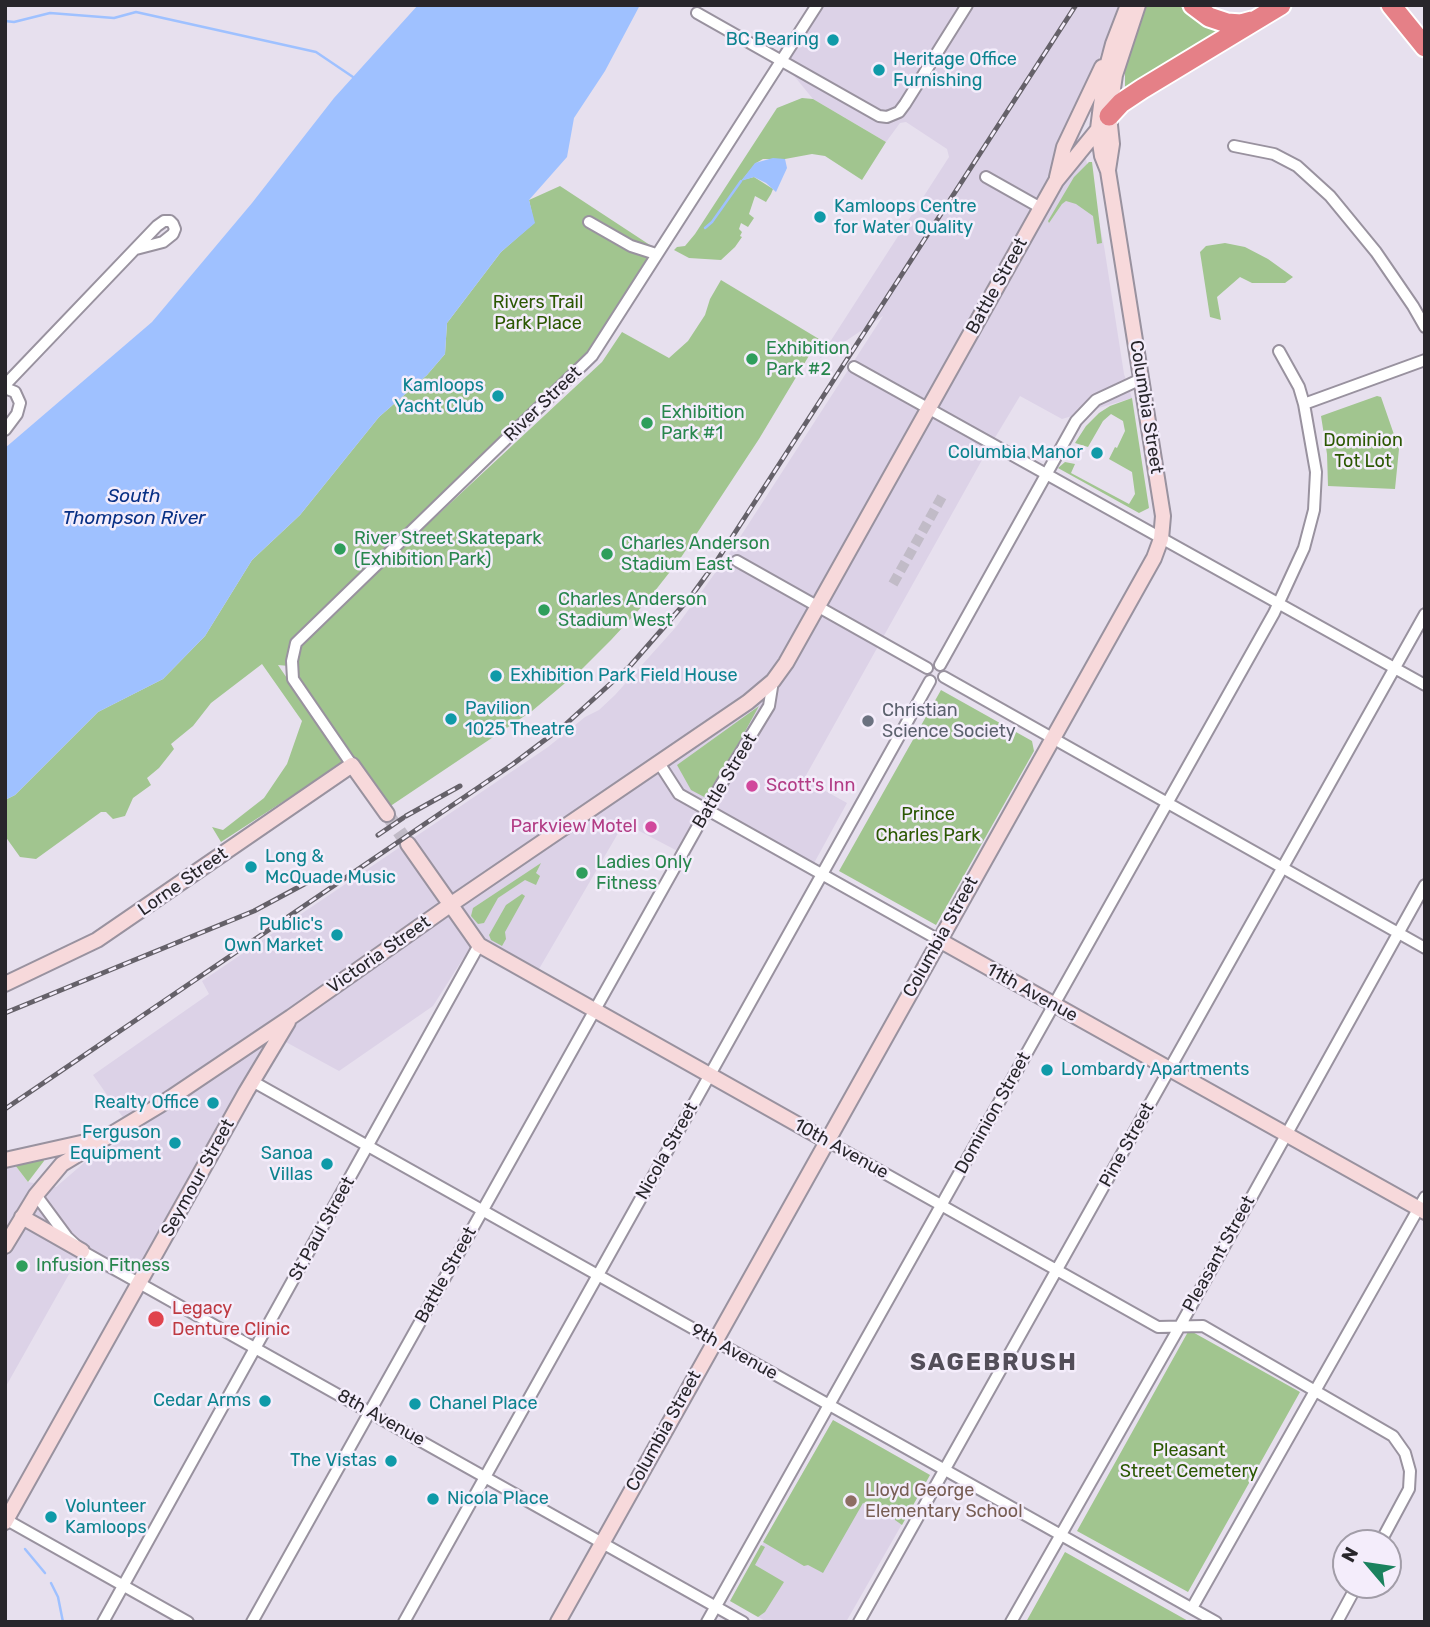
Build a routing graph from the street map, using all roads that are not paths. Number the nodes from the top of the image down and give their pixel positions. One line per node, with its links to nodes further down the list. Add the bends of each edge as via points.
1 (817, 5): 12 (street, River Street)
2 (967, 5): 12 (street, via 905,104 891,117 879,116)
3 (1128, 5): 10 (main road)
4 (1138, 5): 13 (main road)
5 (1193, 5): 9 (highway, via 1227,23)
6 (1281, 5): 9 (highway)
7 (1391, 5): 11 (highway)
8 (697, 13): 12 (street)
9 (1263, 17): 13 (highway, via 1142,89)
10 (1113, 44): 13 (main road, via 1105,74); 16 (main road, via 1064,147)
11 (1425, 47)
12 (781, 61): 20 (street, River Street)
13 (1104, 122): 16 (main road, Battle Street); 25 (main road, Columbia Street, via 1112,144 1108,171)
14 (1234, 146): 21 (street, via 1274,154 1297,166 1329,196 1376,253)
15 (986, 177): 17 (street)
16 (1056, 181): 17 (main road, Battle Street)
17 (1041, 208): 28 (main road, Battle Street)
18 (589, 222): 20 (street, via 631,246)
19 (136, 249): 26 (street)
20 (656, 254): 45 (street, River Street, via 592,356 296,643 293,679)
21 (1425, 327)
22 (1279, 351): 27 (street, Dominion Street)
23 (1425, 360): 27 (street)
24 (854, 368): 28 (street)
25 (1142, 379): 30 (street, via 1089,406); 31 (main road, Columbia Street, via 1163,516)
26 (5, 386): 29 (street, via 15,392 20,403)
27 (1304, 404): 33 (street, Dominion Street, via 1316,472 1314,510 1304,548)
28 (929, 407): 30 (street); 34 (main road, Battle Street)
29 (5, 430)
30 (1044, 475): 31 (street); 36 (street)
31 (1161, 539): 33 (street); 43 (main road, Columbia Street)
32 (737, 561): 34 (street)
33 (1279, 604): 38 (street); 46 (street, Dominion Street)
34 (818, 606): 37 (street); 40 (main road, Battle Street)
35 (1425, 614): 38 (street, Pine Street)
36 (940, 664): 37 (street); 39 (street)
37 (927, 668): 41 (street)
38 (1395, 668): 42 (street); 50 (street, Pine Street)
39 (944, 677): 41 (street); 43 (street)
40 (773, 681): 44 (main road, Victoria Street); 47 (street, Battle Street, via 769,706)
41 (930, 681): 51 (street, Nicola Street)
42 (1425, 685)
43 (1052, 738): 46 (street); 55 (main road, Columbia Street)
44 (659, 763): 47 (street, 11th Avenue, via 679,793); 53 (main road, Victoria Street)
45 (352, 765): 48 (main road); 58 (main road, Lorne Street, via 97,940)
46 (1167, 803): 50 (street); 59 (street, Dominion Street)
47 (708, 809): 51 (street, 11th Avenue); 60 (street, Battle Street)
48 (387, 814)
49 (408, 844): 53 (main road, 10th Avenue)
50 (1283, 868): 54 (street); 62 (street, Pine Street)
51 (821, 874): 55 (street, 11th Avenue); 63 (street, Nicola Street)
52 (1425, 885): 54 (street, Pleasant Street)
53 (450, 905): 56 (main road, 10th Avenue); 61 (main road, Victoria Street)
54 (1398, 933): 57 (street); 65 (street, Pleasant Street)
55 (939, 940): 59 (main road, 11th Avenue); 67 (main road, Columbia Street)
56 (479, 946): 60 (main road, 10th Avenue); 68 (street, St Paul Street)
57 (1425, 948)
58 (5, 984)
59 (1052, 1005): 62 (main road, 11th Avenue); 71 (street, Dominion Street)
60 (595, 1010): 63 (main road, 10th Avenue); 73 (street, Battle Street)
61 (290, 1017): 64 (main road, Seymour Street); 66 (main road, Victoria Street)
62 (1170, 1070): 65 (main road, 11th Avenue); 77 (street, Pine Street)
63 (709, 1075): 67 (main road, 10th Avenue); 78 (street, Nicola Street)
64 (252, 1081): 68 (street, 9th Avenue); 79 (main road, Seymour Street)
65 (1286, 1135): 72 (main road, 11th Avenue); 80 (street, Pleasant Street)
66 (102, 1139): 69 (main road); 70 (main road, Victoria Street, via 62,1164)
67 (827, 1141): 71 (street, 10th Avenue); 81 (main road, Columbia Street)
68 (368, 1147): 73 (street, 9th Avenue); 82 (street, St Paul Street)
69 (5, 1160)
70 (36, 1195): 74 (main road, Victoria Street); 76 (street, 8th Avenue)
71 (942, 1205): 77 (street, 10th Avenue); 84 (street, Dominion Street)
72 (1423, 1206): 83 (street)
73 (482, 1211): 78 (street, 9th Avenue); 85 (street, Battle Street)
74 (22, 1217): 75 (main road, Victoria Street); 76 (main road)
75 (5, 1246)
76 (82, 1251): 79 (street, 8th Avenue)
77 (1057, 1270): 80 (street, 10th Avenue, via 1158,1327); 86 (street, Pine Street)
78 (597, 1275): 81 (street, 9th Avenue); 87 (street, Nicola Street)
79 (139, 1284): 82 (street, 8th Avenue); 88 (main road, Seymour Street)
80 (1180, 1326): 83 (street, 10th Avenue, via 1203,1326); 90 (street, Pleasant Street)
81 (715, 1341): 84 (street, 9th Avenue); 91 (main road, Columbia Street)
82 (255, 1349): 85 (street, 8th Avenue); 92 (street, St Paul Street)
83 (1317, 1391): 89 (street, 10th Avenue, via 1393,1436 1405,1453 1409,1489); 95 (street)
84 (828, 1405): 86 (street, 9th Avenue); 94 (street, Dominion Street)
85 (369, 1412): 87 (street, 8th Avenue); 98 (street, Battle Street)
86 (944, 1469): 90 (street, 9th Avenue); 103 (street, Pine Street)
87 (485, 1476): 91 (street, 8th Avenue); 99 (street, Nicola Street)
88 (6, 1520): 92 (street)
89 (1388, 1529)
90 (1059, 1534): 95 (street, 9th Avenue); 104 (street, Pleasant Street)
91 (603, 1542): 94 (street, 8th Avenue); 100 (main road, Columbia Street)
92 (123, 1586): 96 (street, St Paul Street); 97 (street)
93 (1349, 1599): 106 (street)
94 (716, 1606): 101 (street, Dominion Street); 102 (street, 8th Avenue)
95 (1192, 1608): 105 (street, 9th Avenue)
96 (103, 1622)
97 (188, 1622)
98 (252, 1622)
99 (404, 1622)
100 (558, 1622)
101 (707, 1622)
102 (743, 1622)
103 (859, 1622)
104 (1011, 1622)
105 (1216, 1622)
106 (1337, 1622)

